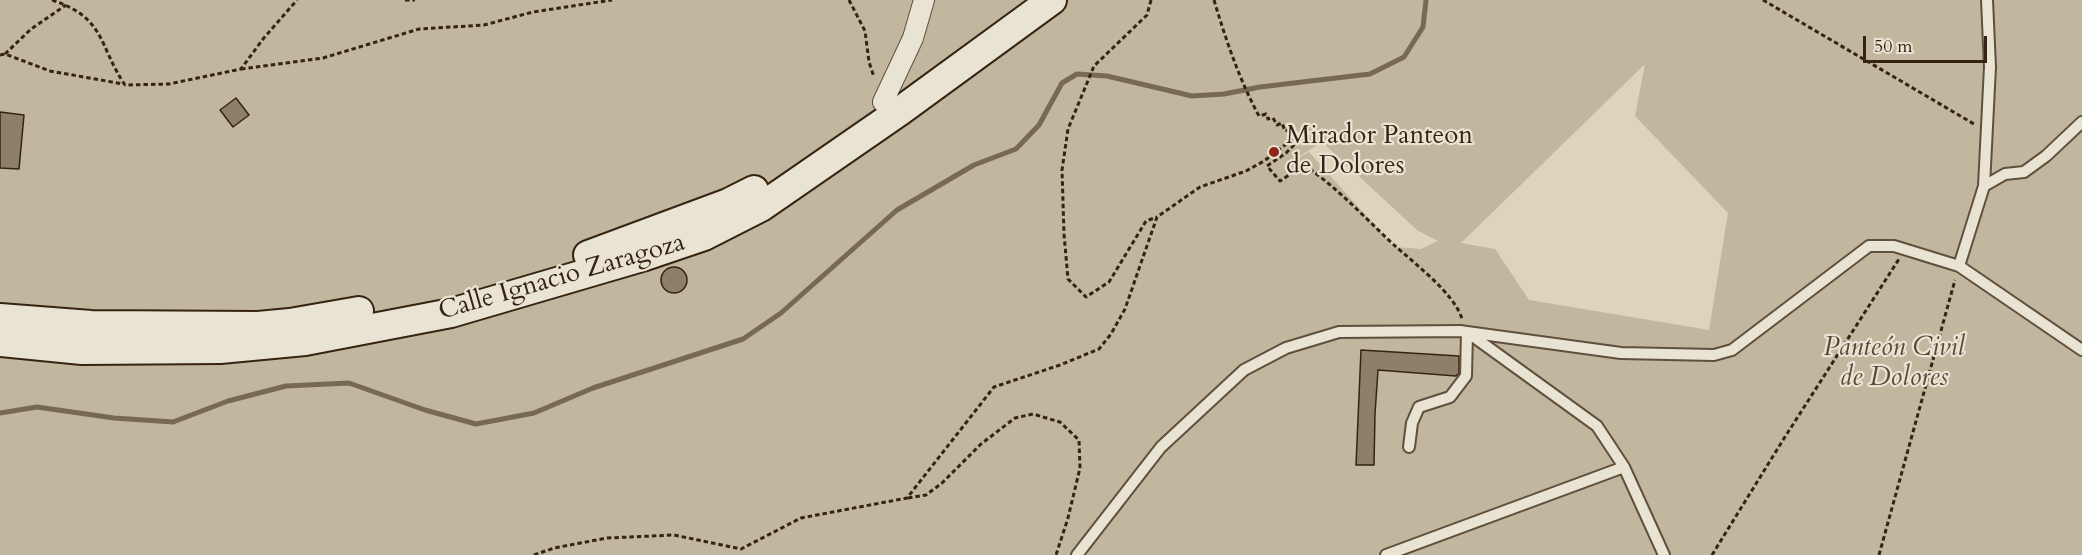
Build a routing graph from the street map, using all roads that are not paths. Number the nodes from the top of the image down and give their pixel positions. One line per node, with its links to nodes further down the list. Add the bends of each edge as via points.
1 (924, 0): 5 (street, Calle Ignacio Zaragoza, via 914,38)
2 (1019, 0): 5 (street, Calle Ignacio Zaragoza)
3 (1052, 0): 11 (street, Calle Ignacio Zaragoza, via 762,207 704,236 642,257 451,313 305,341 220,349 82,350)
4 (1987, 0): 7 (lane, via 1990,68)
5 (883, 102): 9 (street, Calle Ignacio Zaragoza, via 802,162 728,203 591,254 430,299 258,326 91,325)
6 (2082, 122): 7 (lane, via 2024,172 2005,174)
7 (1984, 186): 8 (lane)
8 (1959, 266): 10 (lane, via 1894,246 1869,246 1732,350 1714,355 1621,353); 12 (lane)
9 (0, 318)
10 (1467, 332): 13 (lane, via 1466,376 1450,397 1419,407); 14 (lane, via 1597,426); 15 (lane, via 1339,332 1286,348 1244,370 1161,447)
11 (0, 342)
12 (2082, 350)
13 (1409, 447)
14 (1624, 467): 16 (lane); 17 (lane)
15 (1077, 555)
16 (1386, 555)
17 (1664, 555)

